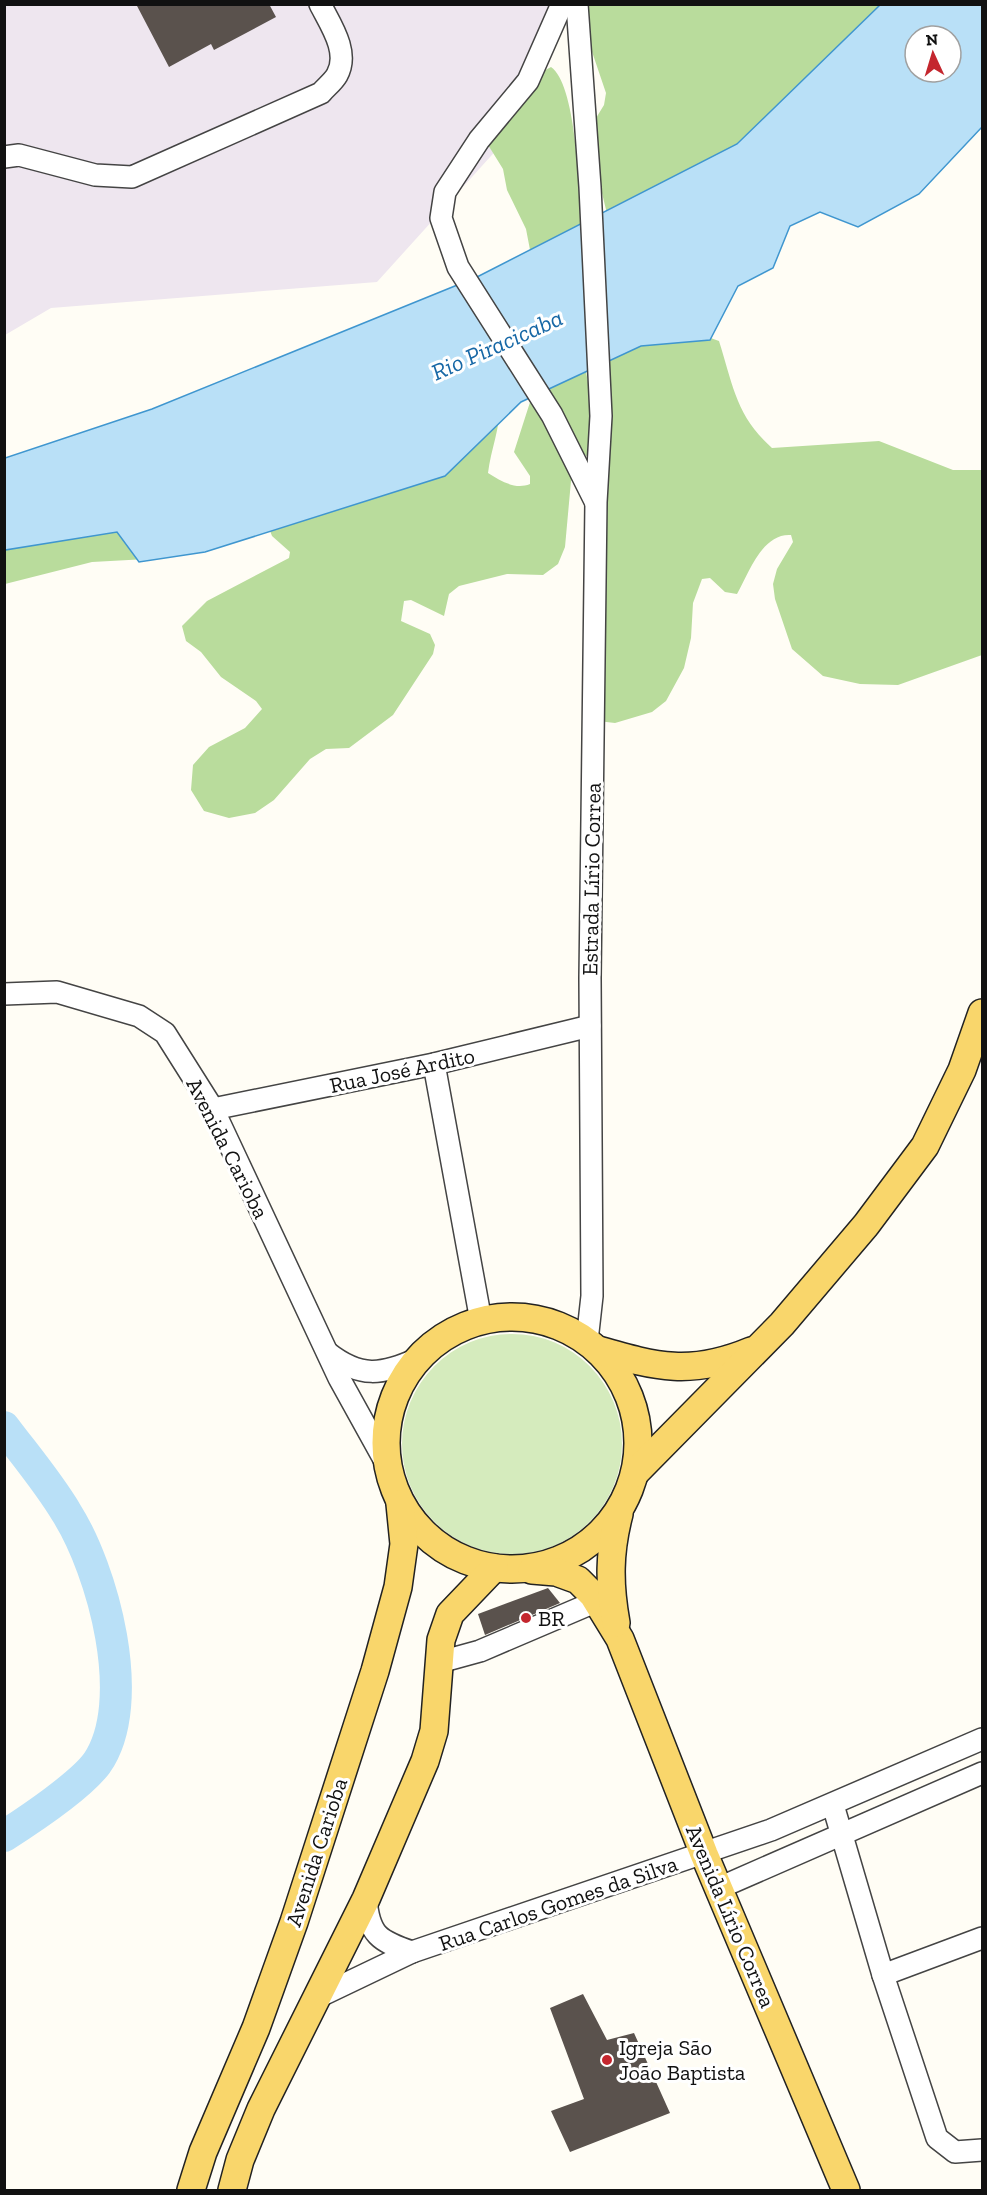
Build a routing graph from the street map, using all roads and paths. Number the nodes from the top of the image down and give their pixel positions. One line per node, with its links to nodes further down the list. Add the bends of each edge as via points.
1 (320, 4): 4 (street, via 338,37 340,54 338,74 321,93 132,177 95,174 19,155)
2 (562, 4): 5 (street, via 528,81 479,141 445,192 441,218 458,267 552,415)
3 (577, 4): 5 (street, Estrada Lírio Correa, via 601,416)
4 (4, 157)
5 (596, 502): 8 (street, Estrada Lírio Correa)
6 (4, 994): 10 (street, Avenida Carioba, via 57,992 139,1016 165,1033)
7 (982, 1013): 13 (main road, via 962,1070 925,1146 866,1225)
8 (590, 1026): 9 (street, Rua José Ardito); 12 (street, Estrada Lírio Correa)
9 (434, 1064): 10 (street, Rua José Ardito); 11 (street)
10 (213, 1109): 14 (street, Avenida Carioba)
11 (481, 1320): 12 (main road, via 536,1319 563,1327); 15 (main road, via 446,1335)
12 (592, 1346): 13 (main road, via 681,1369 727,1361); 17 (main road, via 619,1376 634,1407 639,1440)
13 (755, 1350): 17 (main road)
14 (327, 1353): 15 (street, via 357,1371 387,1370); 16 (street, Avenida Carioba)
15 (417, 1359): 16 (main road, via 397,1390 386,1425)
16 (386, 1462): 18 (main road)
17 (635, 1473): 19 (main road)
18 (400, 1504): 20 (main road, via 424,1535 457,1557); 37 (main road, Avenida Carioba, via 404,1544 398,1587 375,1671 256,2028 203,2152)
19 (620, 1509): 21 (main road, via 595,1539 562,1559); 23 (main road, Avenida Lírio Correa, via 609,1569)
20 (494, 1568): 21 (main road); 24 (main road, via 450,1614 441,1640)
21 (524, 1569): 22 (main road, Avenida Lírio Correa, via 556,1572 578,1580)
22 (597, 1601): 23 (main road, Avenida Lírio Correa); 24 (street, via 480,1651)
23 (620, 1639): 29 (main road, Avenida Lírio Correa)
24 (440, 1662): 31 (main road, via 434,1731 425,1761)
25 (982, 1739): 27 (street, Rua Carlos Gomes da Silva)
26 (982, 1773): 28 (street)
27 (833, 1805): 28 (street); 29 (street, Rua Carlos Gomes da Silva)
28 (841, 1833): 30 (street); 34 (street)
29 (704, 1854): 30 (main road, Avenida Lírio Correa); 33 (street, Rua Carlos Gomes da Silva)
30 (719, 1888): 39 (main road, Avenida Lírio Correa)
31 (366, 1899): 33 (street, Rua Carlos Gomes da Silva, via 374,1933 386,1943); 35 (main road)
32 (982, 1938): 34 (street)
33 (412, 1952): 35 (street, Rua Carlos Gomes da Silva)
34 (883, 1975): 36 (street, via 938,2139 955,2152)
35 (318, 1996): 38 (main road, via 261,2109)
36 (982, 2150)
37 (191, 2190)
38 (232, 2190)
39 (846, 2190)

